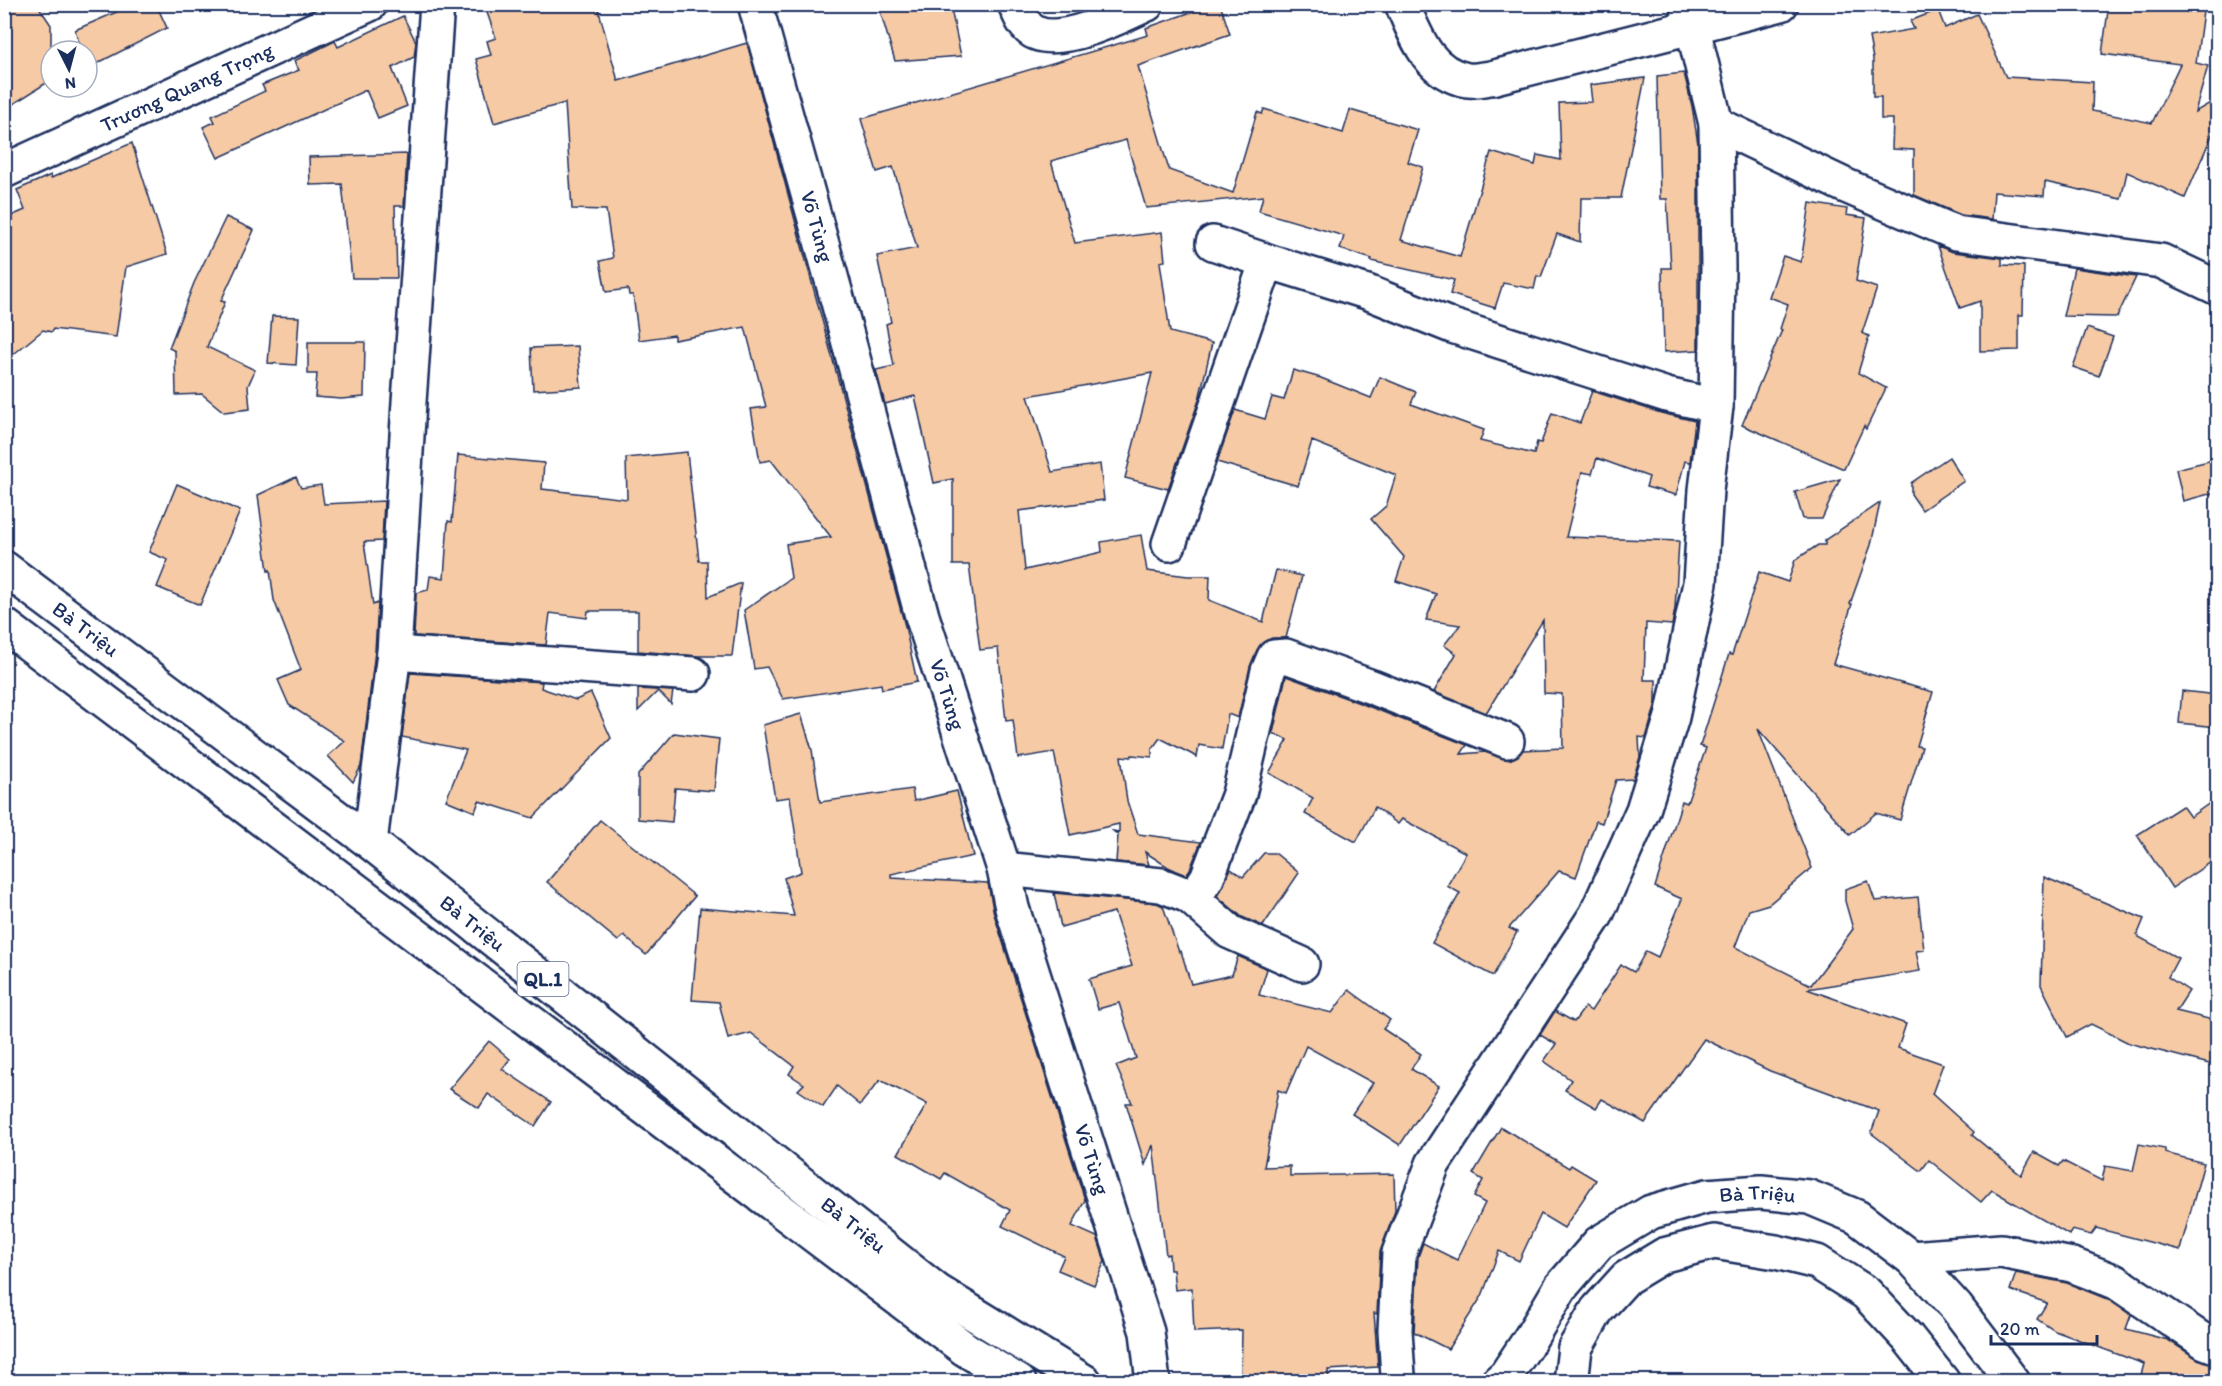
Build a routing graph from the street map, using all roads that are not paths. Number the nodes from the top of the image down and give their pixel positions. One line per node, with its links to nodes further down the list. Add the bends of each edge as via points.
1 (369, 4): 10 (main road, Trương Quang Trọng)
2 (437, 4): 18 (main road)
3 (755, 4): 22 (main road, Võ Tùng, via 922,616)
4 (1015, 4): 5 (main road, via 1026,26 1038,34 1053,35 1096,27)
5 (1147, 4)
6 (1402, 4): 8 (main road, via 1420,46 1431,61 1448,74 1468,80 1491,78)
7 (1781, 4): 8 (main road)
8 (1691, 16): 9 (main road)
9 (1716, 124): 13 (main road, via 1846,186 1956,232 2161,261); 14 (main road)
10 (4, 171)
11 (1213, 243): 12 (main road)
12 (1267, 261): 14 (main road, via 1367,292 1452,326 1667,395); 15 (main road)
13 (2217, 288)
14 (1716, 406): 31 (main road, via 1700,583 1672,717 1643,810 1596,915 1433,1164 1399,1253 1395,1330)
15 (1169, 544)
16 (4, 568): 21 (main road, Bà Triệu / QL.1)
17 (4, 625): 28 (main road, Bà Triệu / QL.1, via 965,1349)
18 (394, 653): 19 (main road); 21 (main road)
19 (693, 674)
20 (1507, 741): 23 (main road, via 1372,687 1286,656 1274,657 1239,794 1207,878)
21 (370, 842): 29 (main road, Bà Triệu / QL.1, via 937,1291)
22 (1004, 869): 23 (main road, via 1161,885); 30 (main road, Võ Tùng, via 1016,919 1147,1332)
23 (1189, 896): 24 (main road, via 1230,932)
24 (1302, 964)
25 (1911, 1258): 26 (main road, Bà Triệu, via 1857,1217 1809,1197 1761,1192 1707,1196 1651,1212 1599,1243 1561,1287); 27 (main road, via 2001,1251 2072,1265 2116,1282); 36 (main road, Bà Triệu, via 1956,1307)
26 (1530, 1339): 32 (main road); 33 (main road, Bà Triệu)
27 (2217, 1347)
28 (1019, 1382)
29 (1085, 1382)
30 (1153, 1382)
31 (1400, 1382)
32 (1498, 1382)
33 (1527, 1382)
34 (1571, 1382): 35 (main road, via 1575,1348 1597,1310 1626,1278 1664,1255 1713,1242 1776,1252 1827,1268 1866,1293)
35 (1943, 1382)
36 (2013, 1382)

